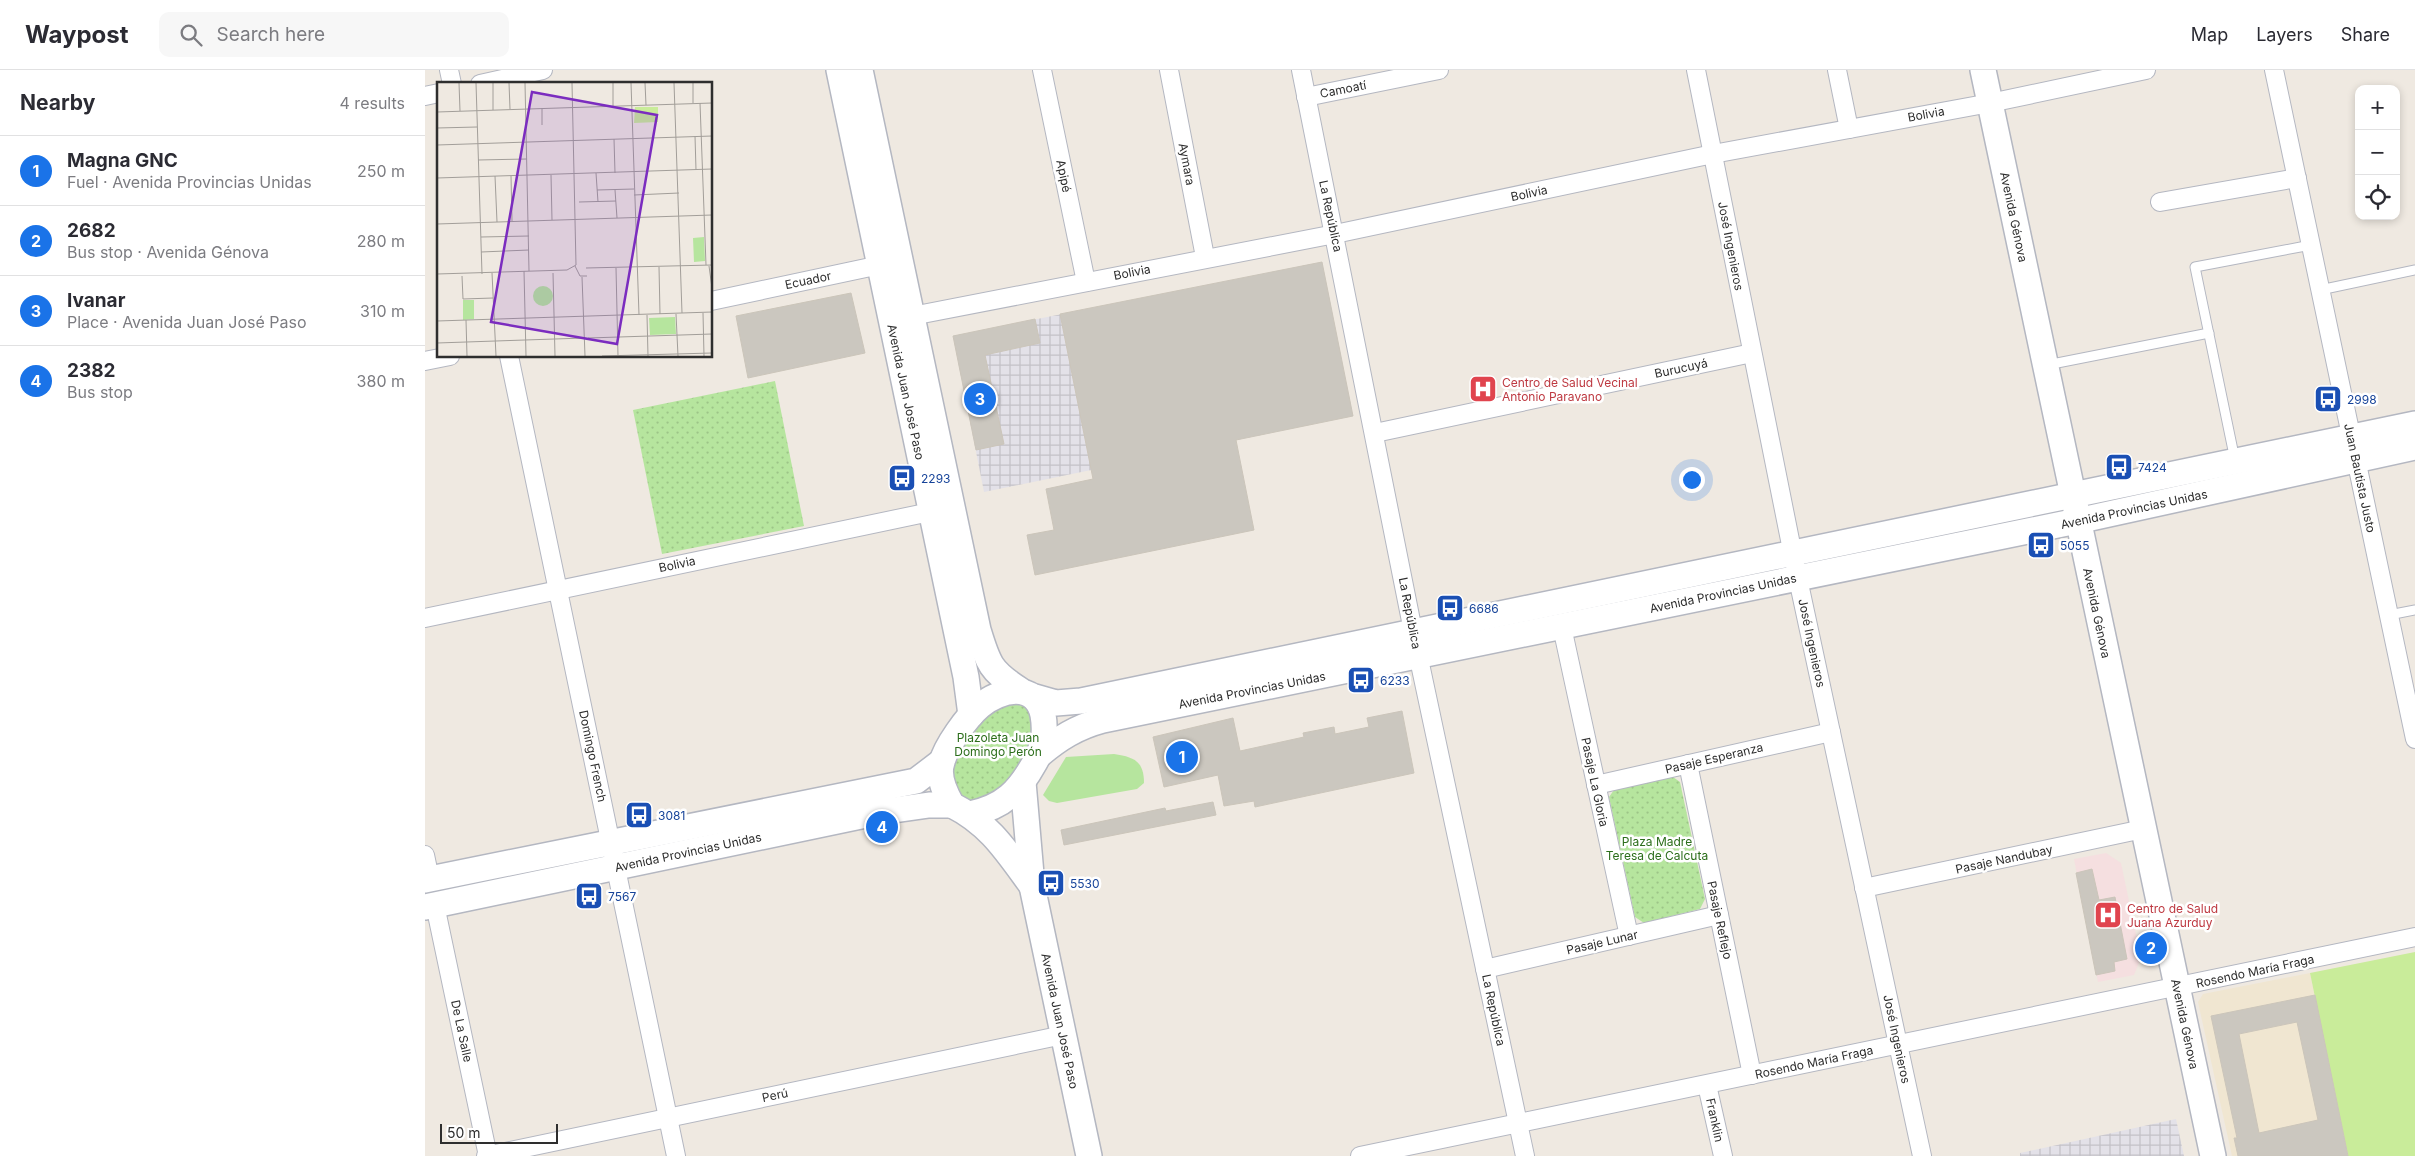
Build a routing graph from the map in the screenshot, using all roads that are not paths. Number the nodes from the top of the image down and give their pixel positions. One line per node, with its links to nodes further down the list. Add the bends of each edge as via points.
1 (543, 70): 13 (street)
2 (839, 70): 23 (main road, Avenida Juan José Paso)
3 (860, 70): 23 (main road, Avenida Juan José Paso)
4 (1042, 70): 25 (street, Apipé)
5 (1169, 70): 22 (street, Aymara)
6 (1301, 70): 14 (street, La República)
7 (1439, 70): 14 (street, Camoatí)
8 (1695, 70): 17 (street, José Ingenieros)
9 (1837, 70): 16 (street)
10 (1983, 70): 15 (main road, Avenida Génova)
11 (2146, 70): 15 (street, Bolivia)
12 (2274, 70): 18 (street, Juan Bautista Justo)
13 (489, 82)
14 (1306, 97): 20 (street, La República)
15 (1990, 103): 16 (street, Bolivia); 34 (main road, Avenida Génova)
16 (1849, 129): 17 (street, Bolivia)
17 (1713, 154): 20 (street, Bolivia); 30 (street, José Ingenieros)
18 (2297, 178): 19 (street); 21 (street, Juan Bautista Justo)
19 (2160, 202)
20 (1335, 234): 22 (street, Bolivia); 36 (street, La República)
21 (2311, 245): 26 (street, Juan Bautista Justo); 29 (lane, via 2195,267)
22 (1205, 258): 25 (street, Bolivia)
23 (891, 268): 27 (street, Ecuador); 28 (main road, Avenida Juan José Paso); 41 (main road, Avenida Juan José Paso)
24 (2415, 270): 26 (lane)
25 (1086, 282): 28 (street, Bolivia)
26 (2320, 290): 38 (street, Juan Bautista Justo)
27 (713, 301)
28 (912, 316): 52 (main road, Avenida Juan José Paso, via 977,630 986,657 998,677)
29 (2209, 333): 34 (lane); 39 (lane)
30 (1752, 353): 36 (street, Burucuyá); 43 (street, José Ingenieros)
31 (442, 358): 33 (street)
32 (509, 358): 45 (street, Domingo French)
33 (425, 362)
34 (2045, 366): 40 (main road, Avenida Génova)
35 (2415, 424): 38 (main road, Avenida Provincias Unidas)
36 (1375, 432): 50 (street, La República)
37 (2415, 447): 38 (main road, Avenida Provincias Unidas)
38 (2354, 449): 39 (main road, Avenida Provincias Unidas); 42 (main road, Avenida Provincias Unidas); 47 (street, Juan Bautista Justo)
39 (2236, 462): 40 (main road, Avenida Provincias Unidas)
40 (2072, 495): 42 (main road, Avenida Génova); 43 (main road, Avenida Provincias Unidas)
41 (930, 512): 45 (street, Bolivia); 53 (main road, Avenida Juan José Paso)
42 (2077, 521): 44 (main road, Avenida Provincias Unidas); 62 (main road, Avenida Génova)
43 (1793, 552): 44 (street, José Ingenieros); 50 (main road, Avenida Provincias Unidas)
44 (1798, 577): 49 (main road, Avenida Provincias Unidas); 54 (street, José Ingenieros)
45 (557, 588): 48 (street, Bolivia); 63 (street, Domingo French)
46 (2415, 610): 47 (lane)
47 (2389, 615): 55 (street, Juan Bautista Justo)
48 (425, 618)
49 (1562, 627): 51 (main road, Avenida Provincias Unidas); 60 (street, Pasaje La Gloria)
50 (1413, 631): 51 (street, La República); 52 (main road, Avenida Provincias Unidas, via 1081,701 1056,703)
51 (1419, 656): 56 (main road, Avenida Provincias Unidas, via 1090,723 1060,738); 73 (street, La República)
52 (1027, 694): 53 (main road, via 993,697); 56 (main road, via 1042,711 1045,726)
53 (971, 714): 57 (main road)
54 (1831, 732): 58 (street, Pasaje Esperanza); 68 (street, José Ingenieros)
55 (2415, 739)
56 (1039, 756): 59 (main road)
57 (941, 762): 61 (main road, via 943,785); 63 (main road, Avenida Provincias Unidas, via 916,781)
58 (1688, 764): 60 (street, Pasaje Esperanza); 70 (street, Pasaje Reflejo)
59 (1023, 782): 61 (main road, via 1007,800 990,810); 67 (main road, Avenida Juan José Paso)
60 (1596, 785): 71 (street, Pasaje La Gloria)
61 (961, 810): 65 (main road, Avenida Provincias Unidas, via 929,805 880,812); 67 (main road, Avenida Juan José Paso, via 997,837)
62 (2143, 829): 68 (street, Pasaje Nandubay); 74 (main road, Avenida Génova)
63 (611, 843): 65 (street, Domingo French); 66 (main road, Avenida Provincias Unidas)
64 (425, 855): 66 (street)
65 (616, 867): 69 (main road, Avenida Provincias Unidas); 79 (street, Domingo French)
66 (427, 880)
67 (1032, 886): 75 (main road, Avenida Juan José Paso)
68 (1865, 888): 76 (street, José Ingenieros)
69 (430, 906): 81 (street, De La Salle)
70 (1719, 915): 71 (street, Pasaje Lunar); 77 (street, Pasaje Reflejo)
71 (1629, 936): 73 (street, Pasaje Lunar)
72 (2415, 937): 74 (street, Rosendo María Fraga)
73 (1485, 968): 80 (street, La República)
74 (2177, 988): 76 (street, Rosendo María Fraga); 88 (main road, Avenida Génova)
75 (1063, 1035): 79 (street, Perú); 83 (main road, Avenida Juan José Paso)
76 (1898, 1045): 77 (street, Rosendo María Fraga); 87 (street, José Ingenieros)
77 (1753, 1075): 78 (street, Rosendo María Fraga)
78 (1707, 1084): 80 (street, Rosendo María Fraga); 86 (street, Franklin)
79 (668, 1118): 81 (street, Perú); 82 (street, Domingo French)
80 (1518, 1124): 84 (street, Rosendo María Fraga); 85 (street, La República)
81 (487, 1156)
82 (676, 1156)
83 (1089, 1156)
84 (1360, 1156)
85 (1525, 1156)
86 (1723, 1156)
87 (1922, 1156)
88 (2213, 1156)

